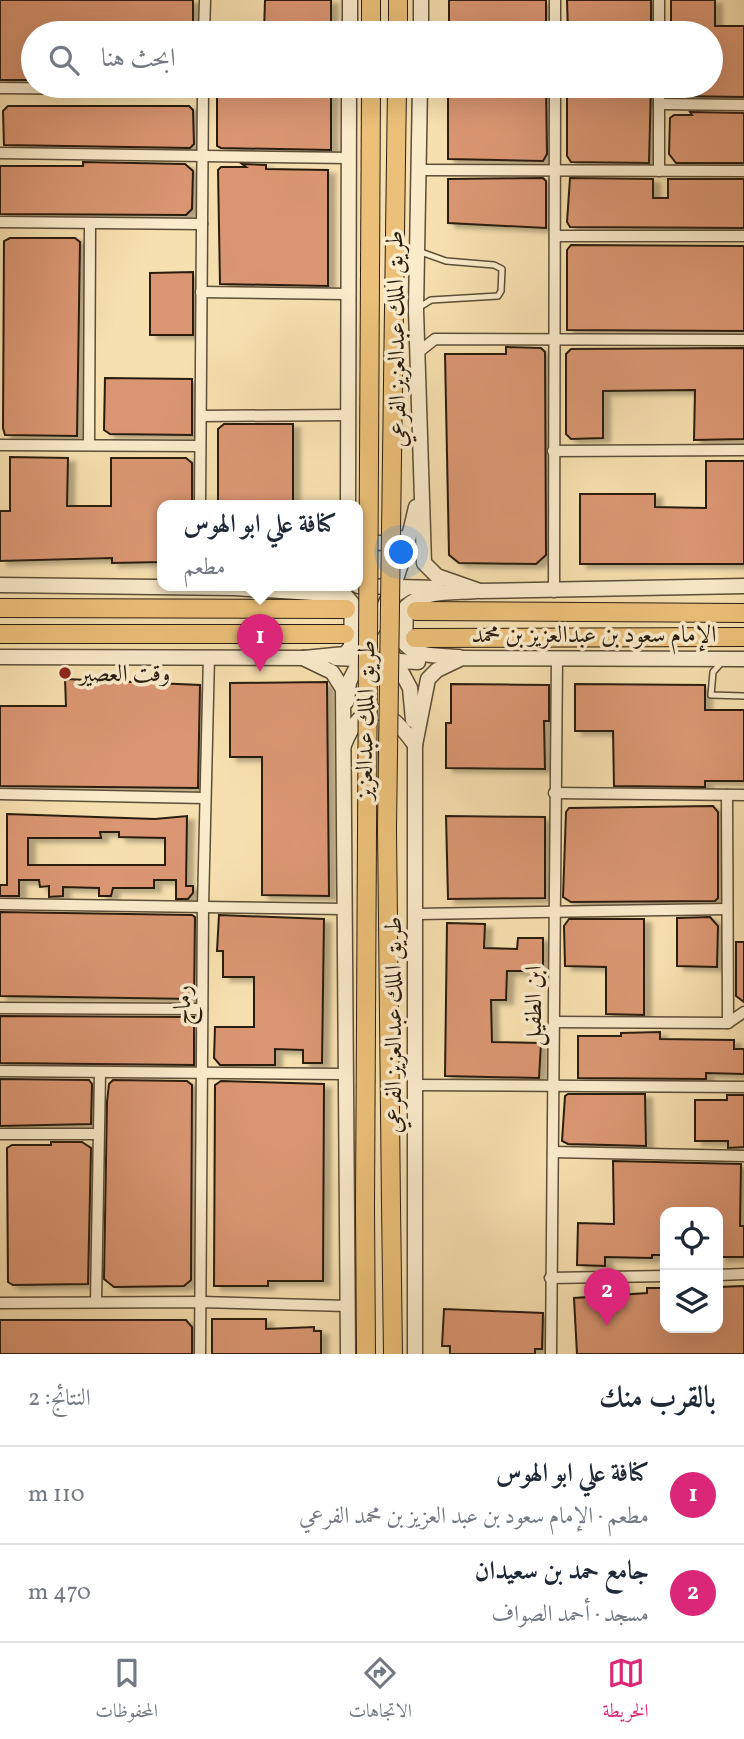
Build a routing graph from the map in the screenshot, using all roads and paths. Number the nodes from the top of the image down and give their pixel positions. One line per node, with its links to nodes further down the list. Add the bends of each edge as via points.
1 (205, 0): 8 (street)
2 (350, 0): 9 (street)
3 (371, 0): 10 (main road)
4 (398, 0): 11 (main road)
5 (421, 0): 12 (street)
6 (555, 0): 13 (street)
7 (659, 0): 14 (street)
8 (204, 21)
9 (350, 21)
10 (371, 21)
11 (398, 21)
12 (421, 21)
13 (555, 21)
14 (659, 21)
15 (0, 88): 16 (street)
16 (21, 88)
17 (203, 98): 27 (street)
18 (349, 98): 28 (street, طريق الملك عبدالعزيز الفرعي)
19 (371, 98): 129 (main road, طريق الملك عبدالعزيز, bridge)
20 (397, 98): 130 (main road, طريق الملك عبدالعزيز, bridge, via 387,828)
21 (420, 98): 29 (street, طريق الملك عبدالعزيز الفرعي)
22 (555, 98): 30 (street)
23 (659, 98): 24 (street)
24 (659, 104): 25 (street); 31 (street)
25 (744, 105)
26 (0, 153): 27 (street)
27 (203, 156): 28 (street); 34 (street)
28 (349, 158): 40 (street, طريق الملك عبدالعزيز الفرعي)
29 (419, 170): 30 (street); 38 (street, طريق الملك عبدالعزيز الفرعي)
30 (555, 171): 31 (street); 36 (street)
31 (659, 171): 32 (street)
32 (744, 171)
33 (0, 222): 35 (street)
34 (202, 224): 35 (street); 39 (street)
35 (90, 225): 49 (street)
36 (555, 236): 37 (street); 44 (street)
37 (744, 236)
38 (416, 249): 41 (street, طريق الملك عبدالعزيز الفرعي); 41 (lane, via 446,261 502,269 498,296 431,300)
39 (201, 292): 40 (street); 47 (street)
40 (347, 294): 48 (street, طريق الملك عبدالعزيز الفرعي)
41 (416, 310): 42 (street, طريق الملك عبدالعزيز الفرعي)
42 (416, 330): 43 (street); 46 (street, طريق الملك عبدالعزيز الفرعي)
43 (435, 339): 44 (street); 46 (street)
44 (553, 339): 45 (street); 53 (street)
45 (744, 340)
46 (416, 354): 54 (street, طريق الملك عبدالعزيز الفرعي)
47 (201, 415): 48 (street); 51 (street)
48 (347, 415): 56 (street, طريق الملك عبدالعزيز الفرعي)
49 (89, 444): 50 (street); 51 (street)
50 (0, 445)
51 (201, 446): 55 (street)
52 (744, 450): 53 (street)
53 (553, 451): 68 (street)
54 (421, 488): 57 (street, via 404,535 379,544); 62 (street, via 407,548); 67 (street, طريق الملك عبدالعزيز الفرعي, via 424,563 436,576)
55 (200, 500)
56 (351, 500)
57 (363, 537)
58 (363, 584): 62 (street)
59 (0, 585): 60 (street)
60 (157, 586)
61 (744, 586): 68 (street)
62 (391, 588): 63 (street); 73 (street)
63 (406, 589): 67 (street); 73 (street, via 395,595)
64 (292, 591): 81 (street, via 345,595 352,603 351,647 345,654)
65 (353, 591): 73 (street)
66 (363, 591): 73 (street)
67 (480, 591): 68 (street); 80 (street, via 414,598 406,607 405,644 410,649 417,654)
68 (554, 592)
69 (0, 608): 70 (main road)
70 (346, 609)
71 (416, 611): 72 (main road, الإمام سعود بن عبدالعزيز بن محمد)
72 (744, 613)
73 (381, 620): 83 (street); 86 (street); 87 (street, via 404,655)
74 (0, 634): 75 (main road)
75 (345, 634)
76 (744, 637): 77 (main road, الإمام سعود بن عبدالعزيز بن محمد)
77 (415, 638)
78 (209, 656): 79 (street); 81 (street); 96 (street, رماح)
79 (0, 657)
80 (462, 657): 82 (street, الإمام سعود بن عبدالعزيز بن محمد); 87 (street); 89 (street, الإمام سعود بن عبدالعزيز بن محمد, via 428,679)
81 (303, 658): 83 (street); 91 (street, via 332,672 343,689)
82 (557, 658): 84 (street, الإمام سعود بن عبدالعزيز بن محمد); 92 (street, ابن الطفيل)
83 (354, 659): 86 (street); 91 (street)
84 (725, 659): 85 (street, الإمام سعود بن عبدالعزيز بن محمد); 88 (lane, via 713,672 711,695)
85 (744, 659)
86 (394, 661): 87 (street); 90 (street, via 410,688)
87 (418, 662)
88 (744, 696)
89 (422, 698): 90 (street, طريق الملك عبدالعزيز الفرعي)
90 (415, 746): 91 (street, via 395,719 380,711 368,712 350,729); 102 (street, طريق الملك عبدالعزيز الفرعي)
91 (342, 751): 99 (street, طريق الملك عبدالعزيز الفرعي)
92 (554, 793): 94 (street); 101 (street, ابن الطفيل)
93 (0, 794): 96 (street)
94 (727, 795): 95 (street); 100 (street)
95 (744, 795)
96 (205, 798): 98 (street, رماح)
97 (0, 904): 98 (street)
98 (203, 906): 99 (street); 104 (street, رماح)
99 (344, 909): 111 (street, طريق الملك عبدالعزيز الفرعي)
100 (727, 909): 101 (street); 107 (street)
101 (553, 910): 102 (street); 106 (street, ابن الطفيل)
102 (417, 914): 113 (street, طريق الملك عبدالعزيز الفرعي)
103 (0, 1007): 104 (street)
104 (202, 1009): 110 (street, رماح)
105 (744, 1012): 107 (street)
106 (555, 1022): 107 (street); 112 (street, ابن الطفيل)
107 (728, 1023)
108 (0, 1071): 109 (street)
109 (100, 1073): 110 (street); 116 (street)
110 (204, 1074): 111 (street); 124 (street, رماح)
111 (343, 1074): 126 (street, طريق الملك عبدالعزيز الفرعي)
112 (553, 1084): 113 (street); 114 (street); 117 (street, ابن الطفيل)
113 (415, 1085): 131 (street, طريق الملك عبدالعزيز الفرعي)
114 (744, 1087)
115 (0, 1134): 116 (street)
116 (97, 1135): 123 (street)
117 (553, 1152): 118 (street); 122 (street, ابن الطفيل)
118 (744, 1156)
119 (744, 1274): 120 (street)
120 (723, 1275)
121 (660, 1276): 122 (street)
122 (551, 1278): 132 (street, ابن الطفيل)
123 (96, 1302): 124 (street); 125 (street)
124 (201, 1302): 126 (street); 127 (street, رماح)
125 (0, 1303)
126 (348, 1307): 128 (street, طريق الملك عبدالعزيز الفرعي)
127 (200, 1354)
128 (348, 1354)
129 (366, 1354)
130 (393, 1354)
131 (415, 1354)
132 (551, 1354)

